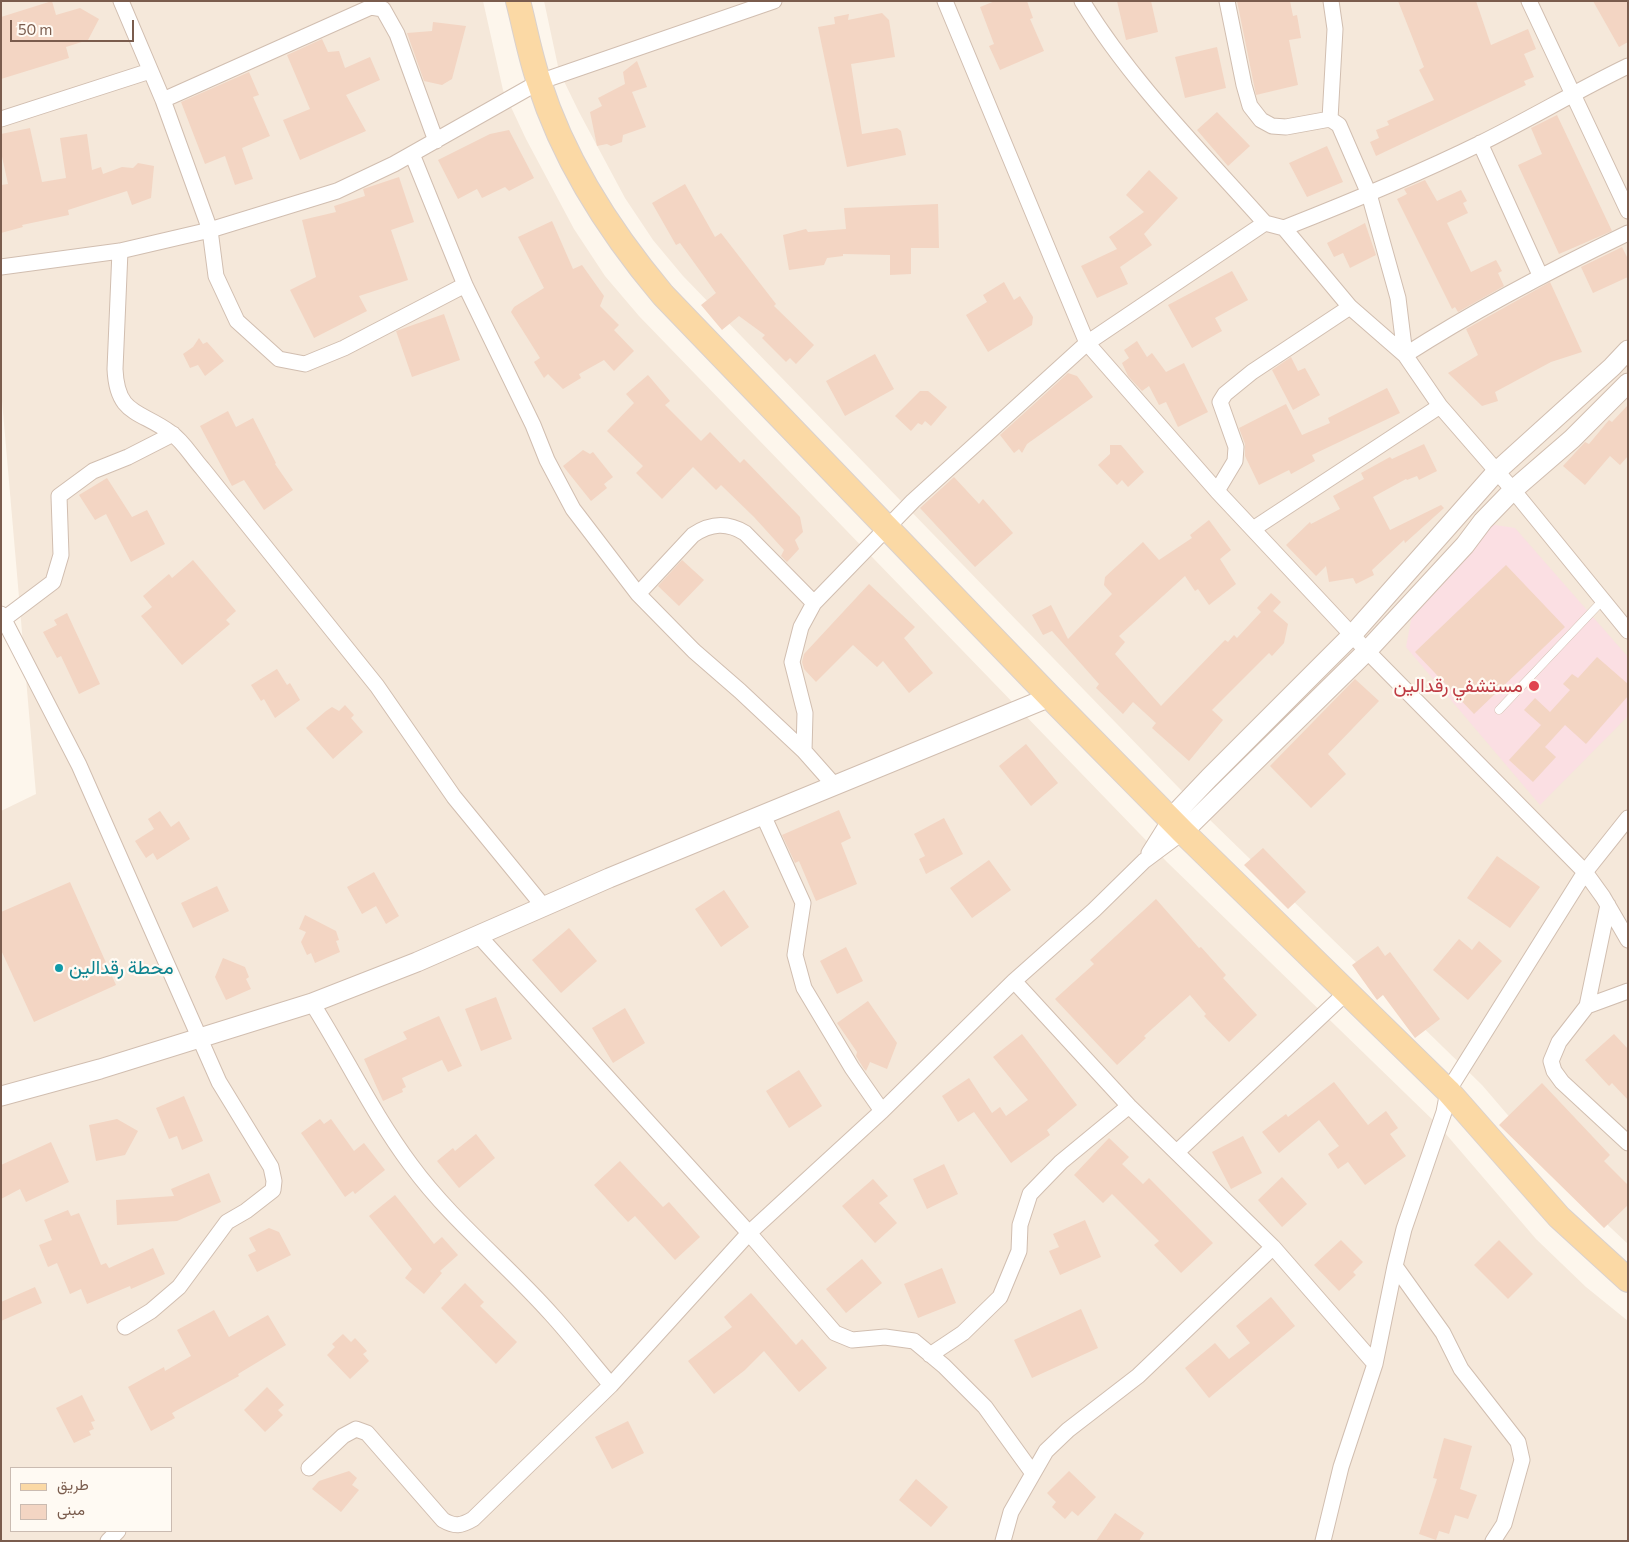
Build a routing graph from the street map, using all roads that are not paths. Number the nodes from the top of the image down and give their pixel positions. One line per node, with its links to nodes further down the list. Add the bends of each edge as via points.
1 (121, 1): 10 (street)
2 (518, 1): 11 (main road)
3 (774, 1): 11 (street)
4 (944, 1): 30 (street)
5 (1082, 1): 21 (street, via 1101,31 1154,98)
6 (1227, 1): 15 (street, via 1244,85 1250,106 1261,120 1272,126 1286,127)
7 (1331, 1): 15 (street, via 1335,29)
8 (1529, 1): 12 (street)
9 (1628, 66): 12 (street)
10 (150, 71): 13 (street); 14 (street)
11 (539, 82): 16 (street); 39 (main road, via 575,169 631,257 663,295)
12 (1572, 93): 17 (street); 20 (street)
13 (163, 100): 16 (street, via 372,7 383,9 397,34); 23 (street)
14 (1, 119)
15 (1330, 119): 19 (street, via 1340,125)
16 (436, 141): 18 (street)
17 (1480, 143): 19 (street); 27 (street)
18 (412, 154): 23 (street, via 337,191); 28 (street)
19 (1369, 194): 22 (street); 32 (street, via 1398,298)
20 (1628, 211)
21 (1265, 223): 22 (street); 30 (street)
22 (1284, 228): 29 (street)
23 (210, 230): 25 (street); 28 (street, via 216,276 237,321 280,359 305,364 344,348)
24 (1628, 233): 27 (street)
25 (120, 252): 26 (street); 35 (street, via 116,388 127,407)
26 (1, 267)
27 (1540, 276): 32 (street, via 1469,314)
28 (465, 285): 41 (street, via 559,485 573,509)
29 (1350, 307): 32 (street); 38 (street, via 1252,372 1220,402 1236,447 1236,462)
30 (1087, 344): 38 (street); 39 (street)
31 (1628, 350): 36 (street)
32 (1405, 355): 34 (street)
33 (1628, 383): 37 (street, via 1572,439)
34 (1440, 406): 36 (street); 40 (street)
35 (173, 434): 44 (street, via 93,471 59,496 61,554 53,582); 57 (street, via 376,686 454,797)
36 (1497, 472): 37 (street); 46 (street)
37 (1513, 490): 42 (street); 47 (street)
38 (1217, 491): 40 (street)
39 (887, 526): 43 (street); 48 (main road)
40 (1253, 529): 46 (street)
41 (638, 594): 43 (street, via 693,535 709,526 732,526 745,533); 50 (street, via 694,651)
42 (1603, 600): 45 (street); 49 (lane)
43 (814, 603): 50 (street, via 801,627 792,662 805,714)
44 (3, 616): 65 (street, via 79,765)
45 (1628, 631)
46 (1352, 635): 47 (street); 54 (street, via 1209,778)
47 (1367, 651): 54 (street); 55 (street)
48 (1050, 697): 51 (street); 54 (main road)
49 (1499, 710)
50 (804, 751): 51 (street)
51 (835, 786): 52 (street)
52 (763, 815): 57 (street); 69 (street, via 803,903 795,955 804,988)
53 (1628, 818): 55 (street)
54 (1177, 825): 60 (street, via 1094,910); 61 (main road)
55 (1585, 872): 56 (street); 66 (street)
56 (1608, 905): 59 (street); 64 (street)
57 (544, 907): 58 (street)
58 (479, 936): 63 (street); 72 (street)
59 (1628, 940)
60 (1014, 981): 68 (street); 69 (street)
61 (1348, 991): 66 (main road); 71 (street)
62 (1628, 992): 64 (street)
63 (312, 1003): 65 (street); 79 (street, via 411,1166 449,1210 552,1314)
64 (1586, 1006): 70 (street, via 1559,1042 1551,1061 1554,1071)
65 (198, 1038): 67 (street); 76 (street, via 219,1082 271,1166 273,1190 227,1222 179,1286 151,1311)
66 (1448, 1091): 74 (street); 75 (main road, via 1559,1217)
67 (1, 1096)
68 (1129, 1106): 71 (street); 77 (street, via 1061,1162 1030,1194 1020,1225 1019,1251 1000,1298 963,1333)
69 (882, 1111): 72 (street)
70 (1628, 1143)
71 (1177, 1152): 73 (street)
72 (750, 1234): 77 (street, via 834,1333 852,1340 885,1337 914,1341); 79 (street)
73 (1273, 1247): 78 (street); 81 (street, via 1138,1376 1068,1430 1046,1451)
74 (1395, 1266): 78 (street); 86 (street, via 1444,1333 1461,1369 1518,1442 1522,1460 1504,1524)
75 (1628, 1280)
76 (125, 1327)
77 (930, 1355): 81 (street, via 985,1407)
78 (1375, 1364): 85 (street, via 1341,1467)
79 (611, 1385): 80 (street, via 473,1519 463,1525 453,1526 443,1520 367,1433 356,1429 343,1436)
80 (309, 1468)
81 (1032, 1472): 84 (street, via 1011,1512)
82 (117, 1532): 83 (street)
83 (108, 1541)
84 (1003, 1541)
85 (1323, 1541)
86 (1493, 1541)

